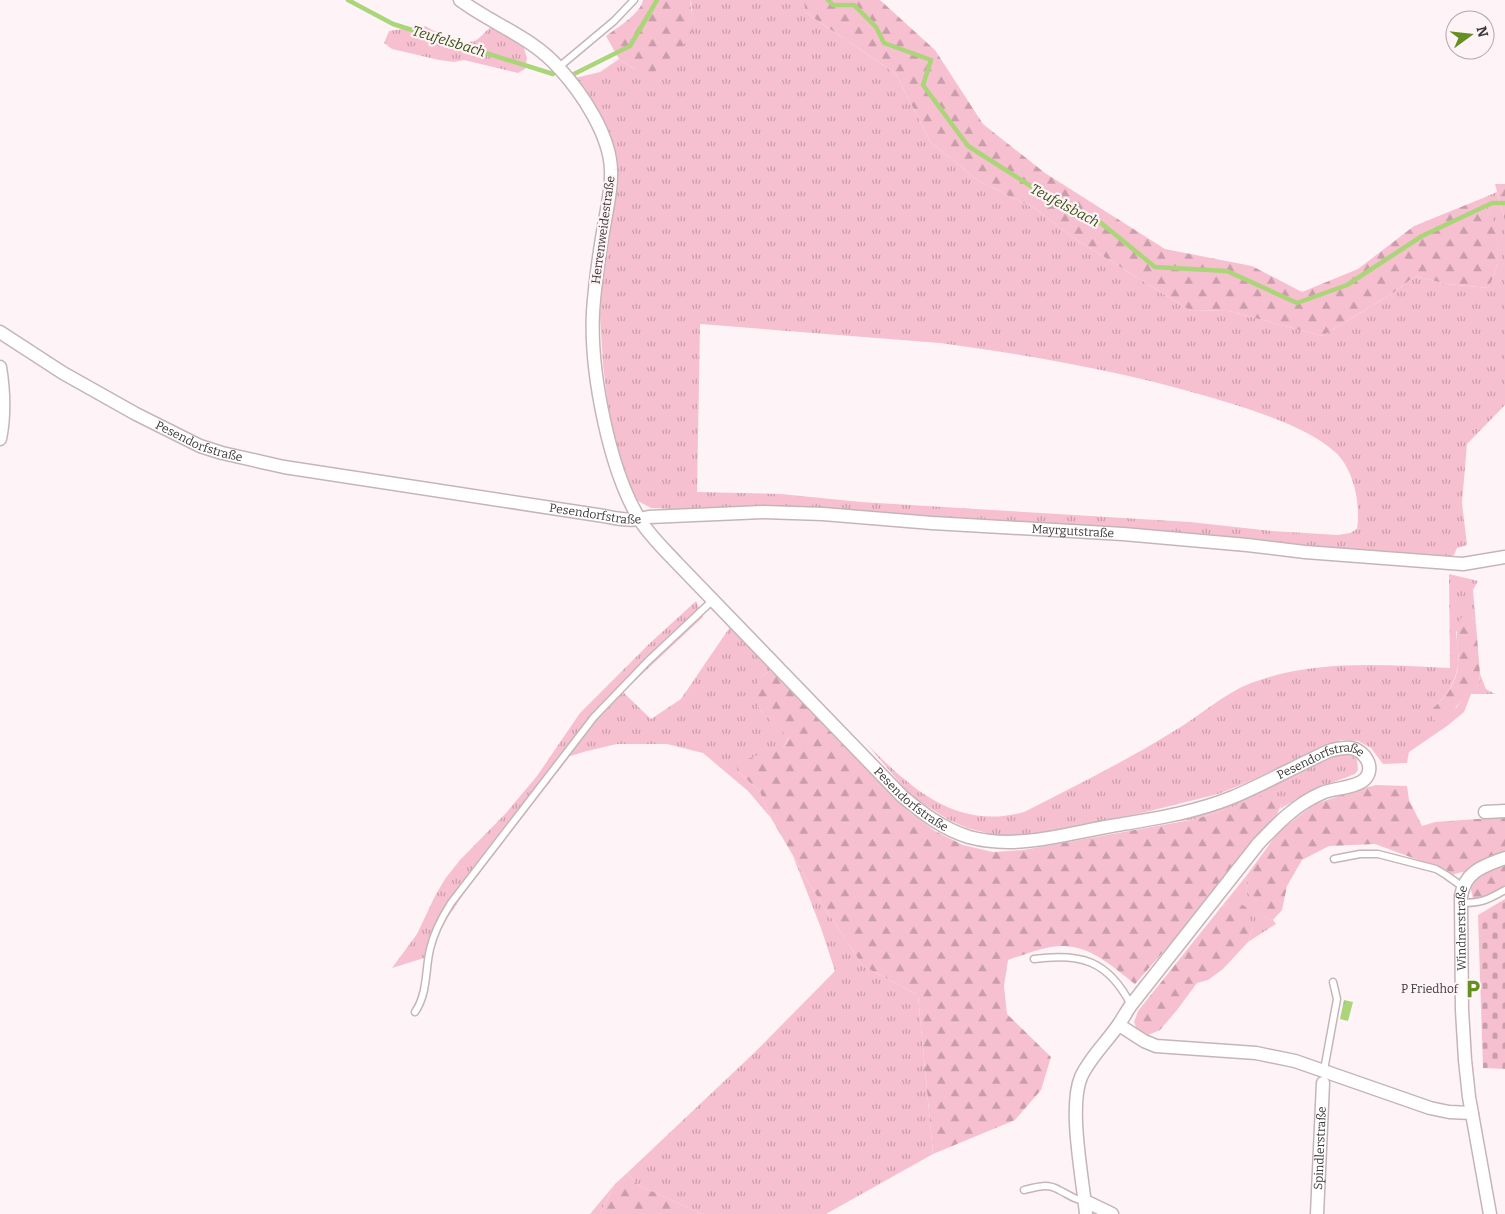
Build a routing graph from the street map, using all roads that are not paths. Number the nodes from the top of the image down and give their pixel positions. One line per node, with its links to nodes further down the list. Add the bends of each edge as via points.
1 (460, 0): 3 (street, Herrenweidestraße, via 530,43)
2 (634, 0): 3 (lane)
3 (559, 67): 7 (street, Herrenweidestraße, via 593,115 612,169 596,276 594,352 605,422 615,460)
4 (0, 332): 7 (street, Pesendorfstraße, via 48,364 136,414 200,446 222,453 284,467 623,520)
5 (0, 367): 6 (street, via 4,409)
6 (0, 439)
7 (640, 520): 8 (street, Mayrgutstraße, via 764,512 815,513 1123,534 1462,564); 9 (street, Pesendorfstraße)
8 (1505, 557)
9 (713, 600): 19 (street, Pesendorfstraße, via 902,796 952,831 970,837 1014,842 1044,839 1190,810 1233,797 1331,750 1352,748 1361,752 1370,766 1364,780 1324,792 1290,812 1275,826); 20 (lane, via 594,717 452,903 433,938 424,996)
10 (1505, 811): 11 (street)
11 (1486, 812)
12 (1505, 858): 14 (street, Windnerstraße, via 1476,872 1466,879)
13 (1334, 859): 14 (lane, via 1378,854 1436,869)
14 (1463, 887): 16 (street, Windnerstraße)
15 (1505, 890): 16 (lane, via 1484,902)
16 (1461, 903): 23 (street, Windnerstraße, via 1462,1010)
17 (1034, 959): 19 (lane, via 1073,957 1099,966 1118,983)
18 (1333, 982): 22 (lane, via 1337,999)
19 (1131, 1004): 21 (street, Pesendorfstraße)
20 (415, 1012)
21 (1119, 1025): 22 (street, via 1156,1046 1256,1053 1295,1061); 25 (street, Pesendorfstraße, via 1080,1078 1076,1112)
22 (1324, 1076): 23 (street, via 1430,1108); 27 (street, Spindlerstraße)
23 (1472, 1112): 28 (street, Windnerstraße)
24 (1024, 1190): 25 (lane, via 1041,1185 1058,1189)
25 (1085, 1208): 26 (street)
26 (1112, 1214)
27 (1317, 1214)
28 (1490, 1214)

